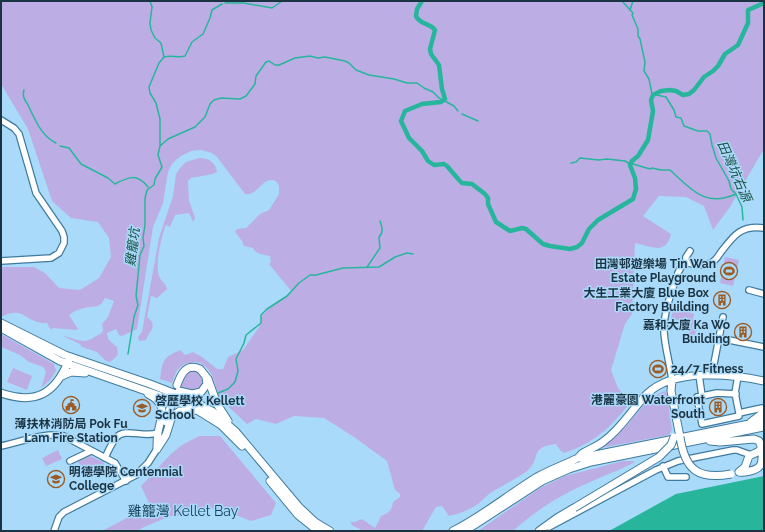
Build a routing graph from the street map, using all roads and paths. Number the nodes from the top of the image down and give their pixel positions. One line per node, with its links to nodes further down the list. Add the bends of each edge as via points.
1 (1, 120): 4 (street, via 19,134 36,193 61,228 64,240 60,251 51,258)
2 (764, 228): 5 (street, via 750,227 738,232 711,263)
3 (690, 251): 5 (street)
4 (1, 260)
5 (686, 263): 20 (street, via 680,267 664,325)
6 (749, 290): 7 (street)
7 (764, 294)
8 (723, 317): 11 (street)
9 (1, 322): 13 (main road)
10 (1, 328): 13 (main road, via 55,358)
11 (719, 338): 12 (street); 16 (street)
12 (764, 347)
13 (69, 360): 14 (main road); 17 (main road); 22 (main road)
14 (92, 373): 17 (main road, via 70,372); 24 (main road)
15 (205, 373): 22 (main road, via 206,384 203,390 196,394); 23 (main road, via 198,368 188,368 181,374); 34 (main road, via 217,404)
16 (712, 374): 18 (main road); 19 (main road)
17 (62, 376): 25 (main road, via 52,389 37,397 13,397)
18 (698, 376): 20 (main road); 27 (street)
19 (738, 376): 21 (main road); 26 (street)
20 (672, 380): 35 (main road, via 671,391); 44 (main road, via 650,391 618,429)
21 (764, 381)
22 (150, 384): 34 (main road, via 202,405)
23 (177, 385)
24 (142, 390): 29 (main road); 37 (main road, via 161,404 162,412)
25 (1, 393)
26 (736, 394): 27 (street, via 717,393); 31 (street)
27 (700, 397): 31 (street, via 702,424 739,416)
28 (171, 405): 40 (main road)
29 (199, 410): 40 (main road, via 180,411 175,414); 51 (main road, via 239,442 289,505)
30 (763, 410): 31 (street); 33 (main road)
31 (739, 413)
32 (764, 421): 33 (main road)
33 (750, 424): 44 (main road)
34 (231, 426): 52 (main road, via 299,507 315,522)
35 (678, 426): 46 (main road, bridge, via 685,458 693,469 701,473 711,476 749,471); 55 (main road, bridge, via 671,446 659,457)
36 (764, 427): 38 (main road)
37 (157, 433): 40 (main road); 43 (street, via 121,433)
38 (705, 440): 46 (main road, via 720,442 755,439 761,446); 54 (main road, via 591,462 569,469 542,481)
39 (1, 446): 42 (street, via 56,435 64,436)
40 (157, 449): 49 (street, via 144,468)
41 (764, 450): 46 (main road)
42 (91, 451): 43 (street); 45 (street)
43 (105, 458): 49 (street, via 118,466)
44 (578, 458): 53 (main road, via 538,476)
45 (70, 461)
46 (755, 461): 47 (street, via 733,450)
47 (663, 466): 48 (street, via 668,477); 55 (street)
48 (686, 477)
49 (126, 481): 50 (street, via 66,511 59,517)
50 (54, 531)
51 (318, 531)
52 (330, 531)
53 (453, 531)
54 (465, 531)
55 (539, 531)

